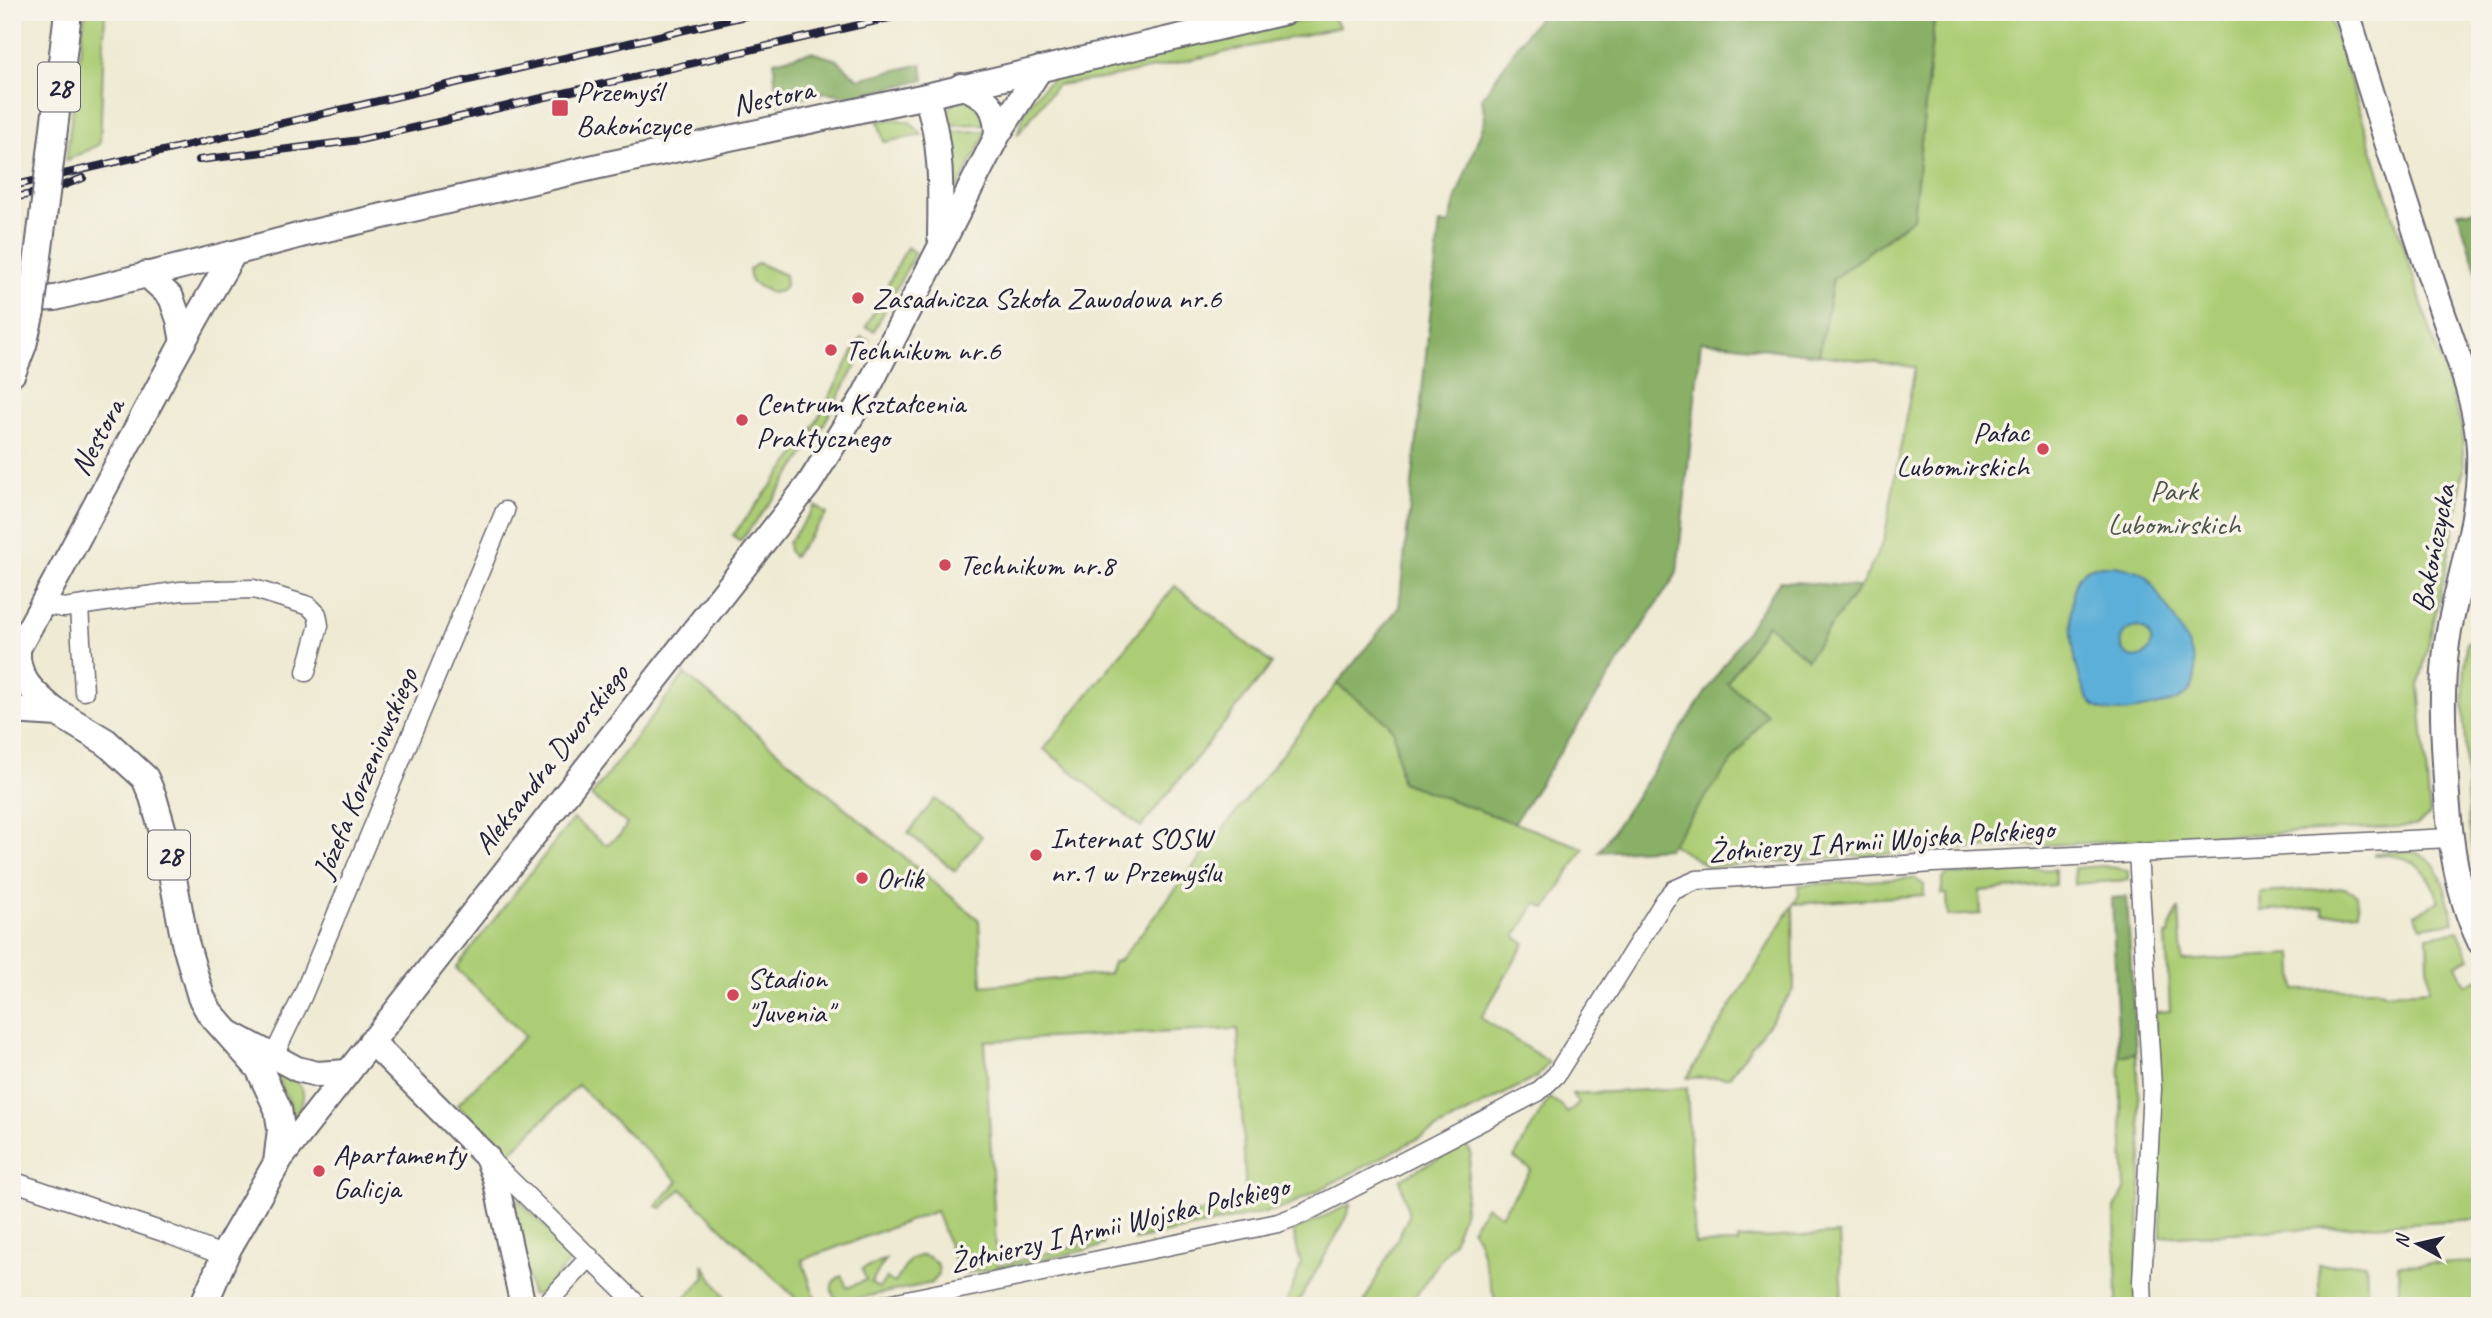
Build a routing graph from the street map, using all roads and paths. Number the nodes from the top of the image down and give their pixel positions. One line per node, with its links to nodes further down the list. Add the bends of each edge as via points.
1 (68, 12): 11 (main road, 28, bridge, via 50,162)
2 (1284, 12): 4 (street, Nestora)
3 (2347, 12): 22 (street, Bakończycka, via 2469,395 2479,447 2477,499 2442,685)
4 (1040, 69): 5 (street, Nestora); 7 (street, Aleksandra Dworskiego)
5 (961, 86): 6 (street, Nestora); 7 (street, via 981,94 993,108)
6 (926, 96): 8 (street, Aleksandra Dworskiego, via 937,132); 9 (street, Nestora, via 599,166)
7 (997, 136): 8 (street, Aleksandra Dworskiego)
8 (940, 245): 26 (street, Aleksandra Dworskiego, via 864,396 809,484)
9 (234, 253): 10 (street, Nestora); 12 (street, Nestora)
10 (146, 274): 11 (street, Nestora); 12 (street, via 171,298)
11 (21, 305): 13 (main road, 28, via 23,345)
12 (183, 342): 15 (street, Nestora)
13 (12, 373)
14 (505, 510): 27 (street, Józefa Korzeniowskiego)
15 (44, 602): 16 (street); 17 (street, Nestora)
16 (79, 607): 18 (street, via 181,591 266,593 309,606 317,614 319,625); 19 (street)
17 (15, 654): 21 (street, Nestora, via 25,683)
18 (306, 672)
19 (84, 691)
20 (12, 710): 21 (main road, 28)
21 (58, 713): 25 (main road, 28, via 106,742 145,778 166,842 201,997)
22 (2450, 838): 23 (street, Żołnierzy I Armii Wojska Polskiego); 24 (street, Bakończycka, via 2460,891)
23 (2138, 852): 40 (street, Żołnierzy I Armii Wojska Polskiego, via 1685,884 1665,900 1556,1075 1538,1092 1278,1223); 41 (street, via 2152,1088)
24 (2480, 943)
25 (228, 1032): 27 (street); 32 (main road, 28, via 259,1068 278,1109)
26 (371, 1041): 29 (street, Aleksandra Dworskiego); 31 (street)
27 (274, 1055): 28 (street)
28 (297, 1069): 29 (street, via 317,1074); 30 (street, via 307,1080 312,1102)
29 (348, 1072): 30 (street, Aleksandra Dworskiego)
30 (306, 1126): 32 (street, Aleksandra Dworskiego)
31 (487, 1157): 35 (street); 37 (street)
32 (277, 1163): 34 (main road, Aleksandra Dworskiego / 28)
33 (12, 1181): 34 (street)
34 (224, 1256): 36 (main road, Aleksandra Dworskiego / 28)
35 (590, 1257): 38 (street); 39 (street)
36 (202, 1306)
37 (523, 1306)
38 (544, 1306)
39 (639, 1306)
40 (878, 1306)
41 (2143, 1306)

